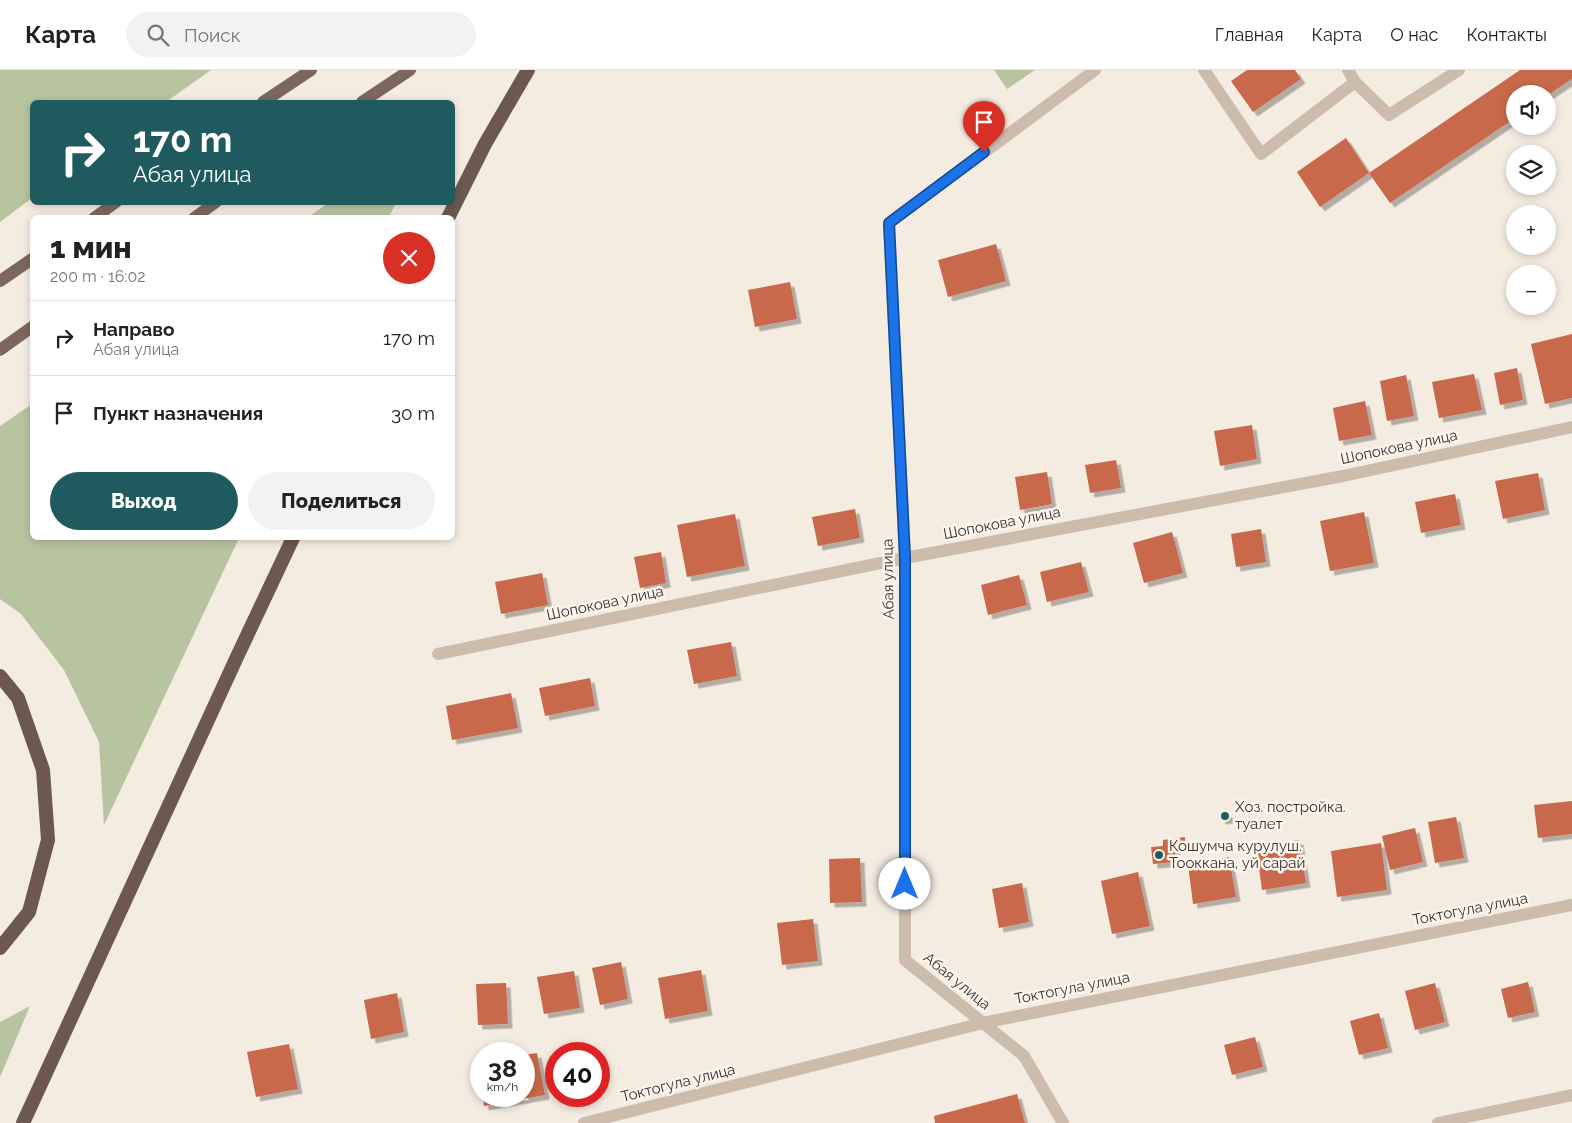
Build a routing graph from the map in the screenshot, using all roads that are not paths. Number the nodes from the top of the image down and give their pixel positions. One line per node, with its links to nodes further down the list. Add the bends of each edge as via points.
1 (311, 70): 9 (main road)
2 (410, 70): 10 (main road)
3 (528, 70): 11 (highway)
4 (1095, 70): 22 (street, Абая улица, via 889,223)
5 (1204, 70): 8 (street, via 1261,154)
6 (1348, 70): 8 (street)
7 (1459, 70): 8 (street, via 1389,115)
8 (1355, 82)
9 (266, 100)
10 (365, 100)
11 (455, 204)
12 (112, 205): 14 (main road)
13 (212, 205): 15 (main road)
14 (98, 215)
15 (198, 215)
16 (30, 260): 17 (main road)
17 (0, 281)
18 (30, 329): 19 (main road)
19 (0, 350)
20 (1572, 427): 22 (street, Шопокова улица, via 1343,476)
21 (292, 540): 29 (highway)
22 (905, 558): 23 (street, Шопокова улица); 27 (street, Абая улица, via 905,960)
23 (438, 654)
24 (0, 676): 26 (highway, via 18,698 43,770 48,840 29,912)
25 (1572, 905): 27 (street, Токтогула улица)
26 (0, 948)
27 (983, 1023): 30 (street, Токтогула улица); 31 (street, Абая улица, via 1024,1056)
28 (1572, 1096): 32 (street)
29 (23, 1123)
30 (584, 1123)
31 (1063, 1123)
32 (1438, 1123)

